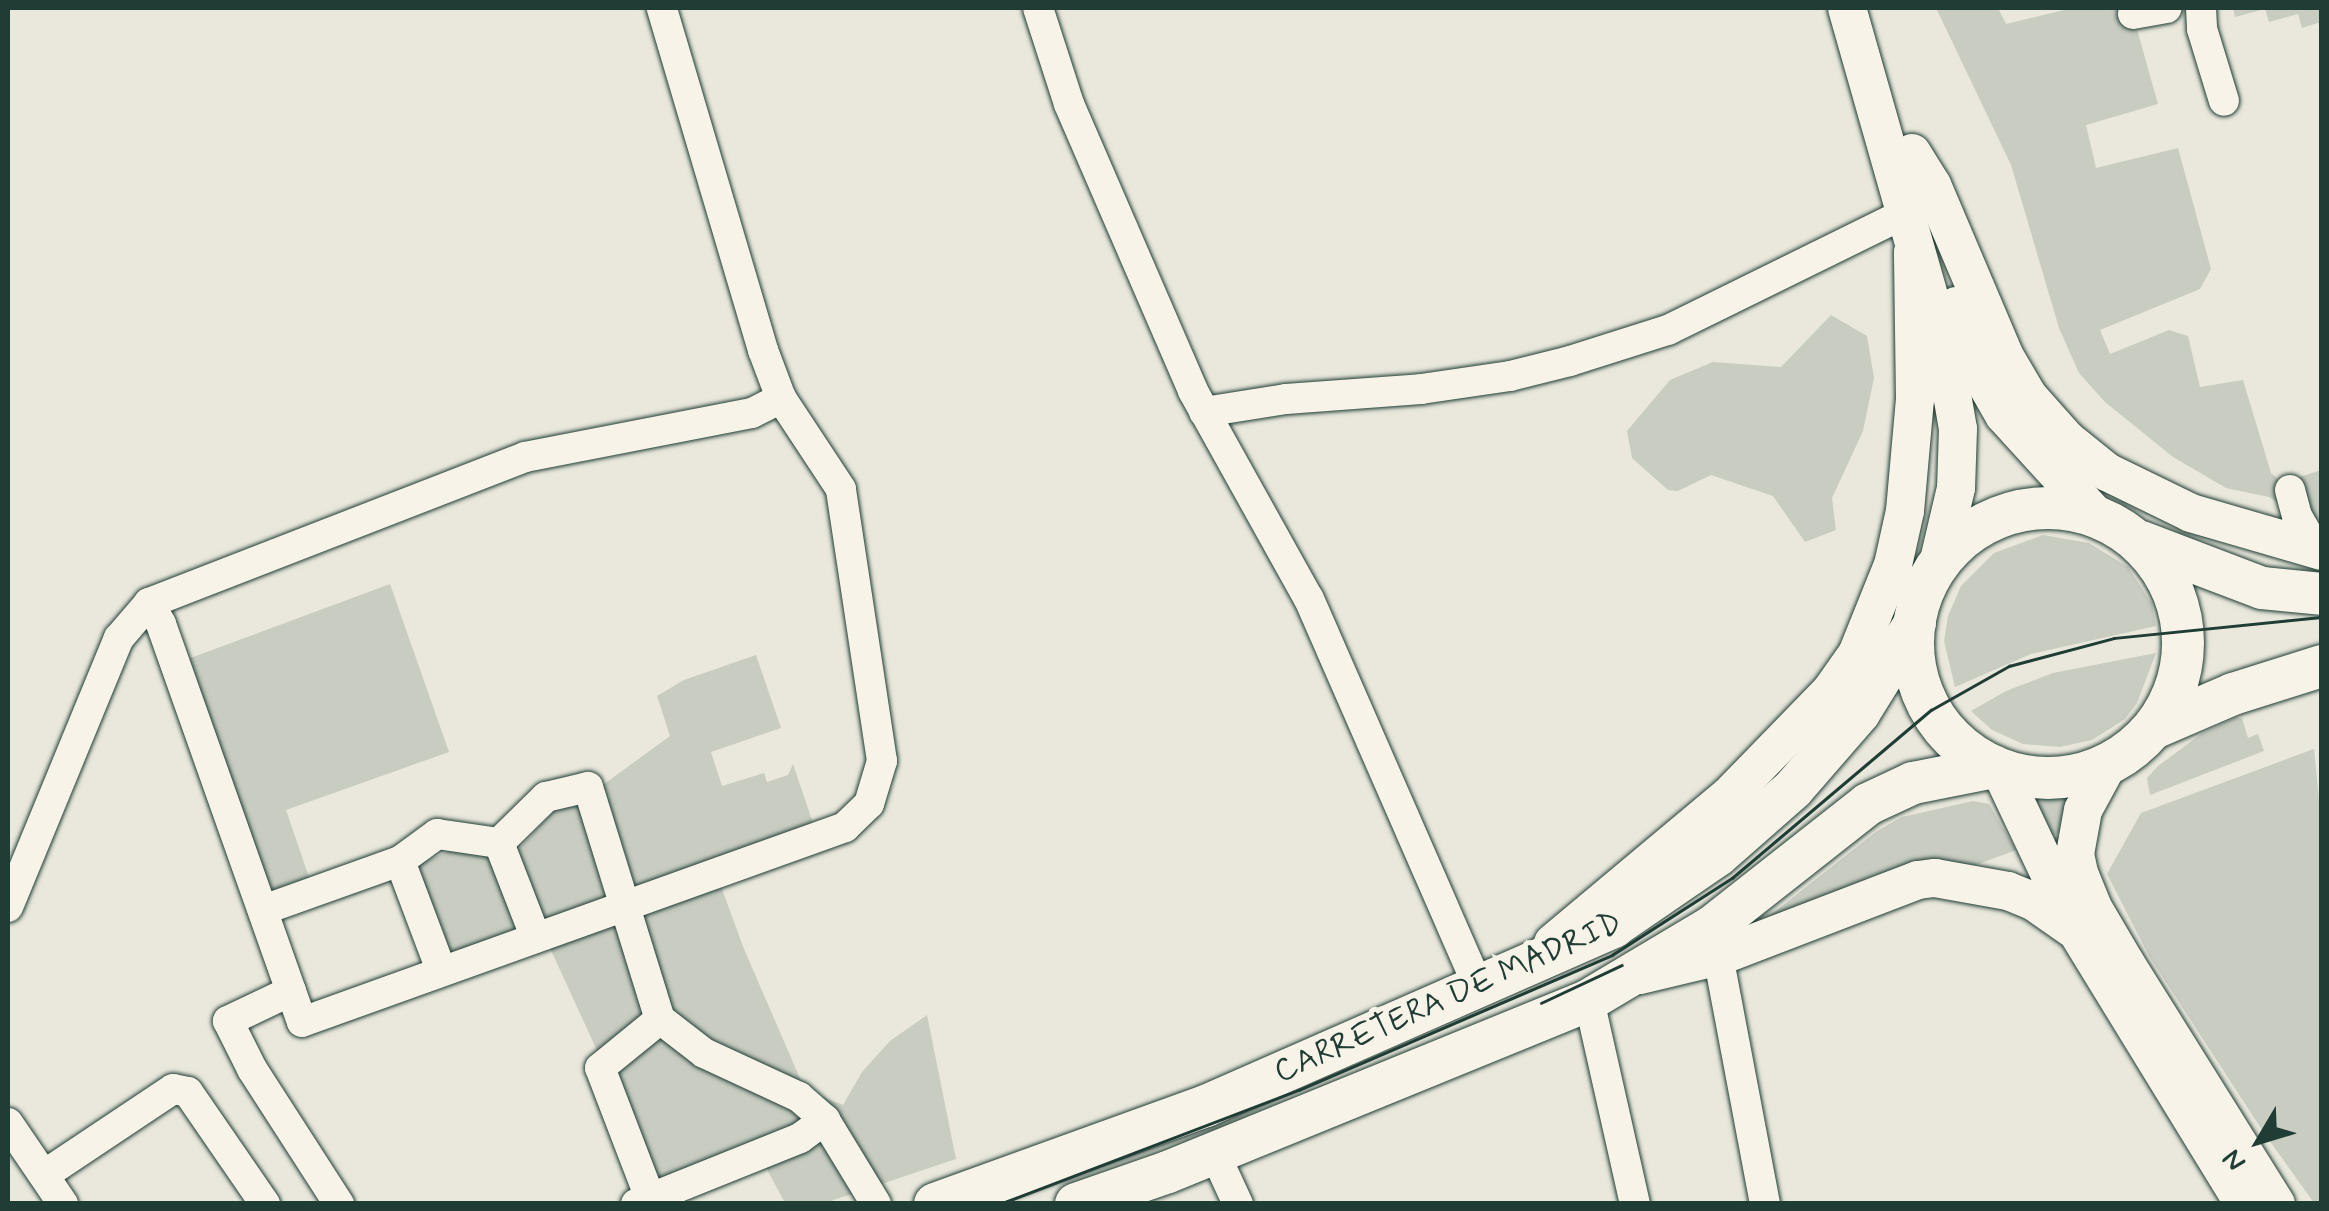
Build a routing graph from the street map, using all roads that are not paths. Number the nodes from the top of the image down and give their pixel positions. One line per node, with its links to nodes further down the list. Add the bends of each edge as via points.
1 (662, 8): 12 (street)
2 (1038, 8): 13 (street, via 1069,104)
3 (1846, 8): 10 (main road)
4 (1870, 8): 9 (main road)
5 (2166, 8): 7 (street)
6 (2202, 8): 8 (street)
7 (2133, 14)
8 (2224, 100)
9 (1912, 153): 14 (main road, via 1976,366 2018,434); 15 (main road, via 2004,355 2028,396 2066,439 2151,496)
10 (1904, 214): 11 (main road); 13 (street, via 1668,330 1570,360 1510,376)
11 (1913, 252): 18 (main road, via 1944,348 1958,429 1956,488); 36 (main road, via 1915,400 1904,511 1893,565 1857,654 1831,692 1729,796 1660,858)
12 (782, 398): 20 (street, via 752,414 526,458); 28 (street, via 841,489 882,761 869,804 845,827)
13 (1204, 412): 36 (street, via 1309,599)
14 (2097, 517): 16 (highway); 18 (highway, via 2050,508 2003,515 1962,539)
15 (2269, 538): 17 (main road); 17 (street, via 2281,528 2290,490 2297,516)
16 (2135, 540): 19 (highway, via 2244,582); 23 (highway, via 2167,580 2182,628 2178,680)
17 (2319, 550)
18 (1938, 565): 21 (highway)
19 (2322, 594)
20 (149, 604): 29 (street, via 119,638); 30 (street)
21 (1915, 622): 25 (highway, via 1916,668 1931,710 1960,744); 36 (highway, CARRETERA DE MADRID, via 1859,713 1793,789 1613,927)
22 (2322, 666): 23 (highway)
23 (2154, 728): 24 (highway)
24 (2108, 764): 25 (highway, via 2060,778); 58 (main road, via 2082,810 2079,873 2109,935)
25 (1997, 768): 31 (main road); 33 (highway, CARRETERA DE MADRID, via 1913,783 1868,804)
26 (499, 843): 27 (street, via 436,834); 28 (street, via 546,797 588,787); 32 (street)
27 (400, 861): 30 (street); 34 (street)
28 (625, 903): 32 (street); 40 (street)
29 (8, 907)
30 (263, 910): 37 (street)
31 (2076, 930): 33 (main road, via 2033,901 1957,879 1918,880); 57 (main road)
32 (535, 936): 34 (street)
33 (1716, 941): 35 (highway, CARRETERA DE MADRID); 39 (street)
34 (441, 970): 37 (street, via 302,1022)
35 (1646, 974): 38 (highway, CARRETERA DE MADRID); 39 (street, via 1703,984)
36 (1497, 980): 51 (highway, CARRETERA DE MADRID, via 1206,1106)
37 (291, 990): 49 (street, via 228,1021)
38 (1589, 1000): 43 (highway, CARRETERA DE MADRID); 55 (street)
39 (1725, 1004): 56 (street)
40 (660, 1019): 41 (street, via 683,1040 774,1083); 46 (street, via 600,1068)
41 (826, 1120): 46 (street, via 800,1138); 50 (street)
42 (8, 1124): 45 (street)
43 (1215, 1154): 44 (highway, CARRETERA DE MADRID); 54 (street)
44 (1168, 1172): 52 (highway, CARRETERA DE MADRID); 53 (street)
45 (44, 1175): 47 (street); 48 (street, via 173,1089 188,1092)
46 (643, 1201)
47 (63, 1204)
48 (265, 1204)
49 (339, 1204)
50 (876, 1204)
51 (934, 1204)
52 (1076, 1204)
53 (1107, 1204)
54 (1238, 1204)
55 (1635, 1204)
56 (1765, 1204)
57 (2244, 1204)
58 (2276, 1204)

